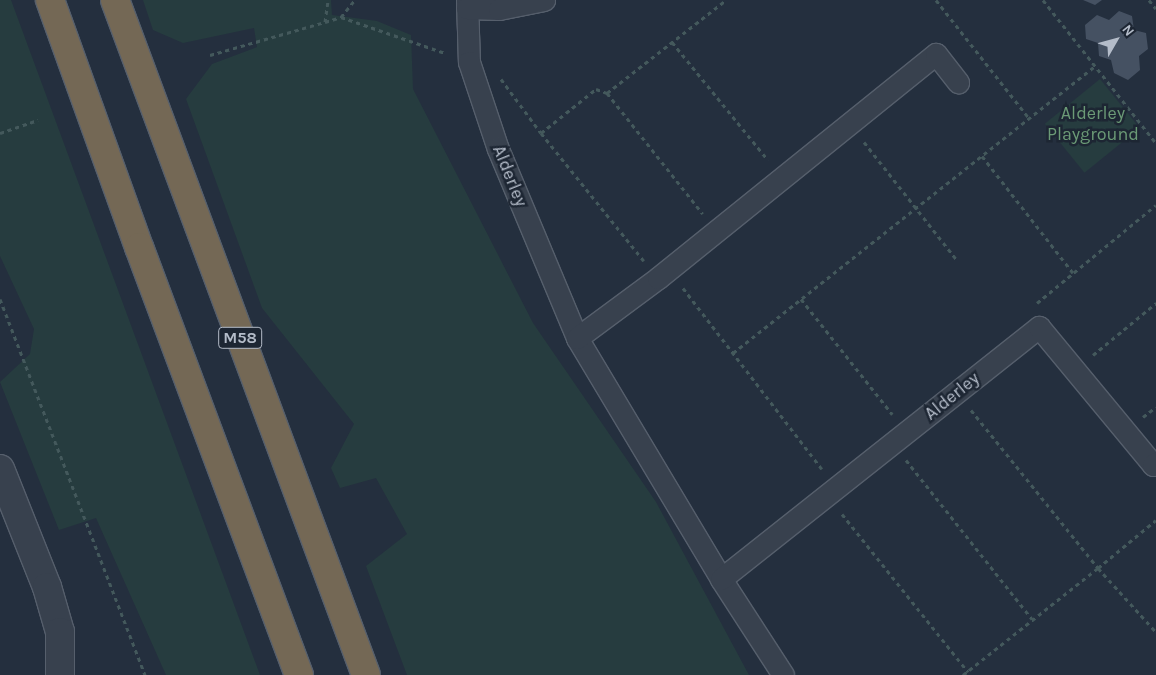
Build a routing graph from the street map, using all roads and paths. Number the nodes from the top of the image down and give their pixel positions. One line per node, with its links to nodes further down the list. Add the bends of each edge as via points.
1 (50, 0): 54 (highway)
2 (115, 0): 55 (highway, M58)
3 (328, 0): 13 (path)
4 (355, 0): 12 (path)
5 (544, 0): 10 (street, Alderley, via 499,9)
6 (726, 0): 14 (path)
7 (936, 0): 20 (path)
8 (1043, 0): 17 (path)
9 (1149, 0): 11 (path)
10 (467, 4): 16 (street, Alderley)
11 (1156, 9)
12 (341, 17): 13 (path); 16 (path)
13 (325, 22): 15 (path)
14 (672, 42): 19 (path); 27 (path)
15 (210, 54)
16 (469, 62): 24 (path, via 496,72); 38 (street, Alderley, via 498,149)
17 (1095, 66): 20 (path); 25 (path)
18 (958, 82): 22 (street, via 936,54)
19 (607, 92): 24 (path, via 596,89); 30 (path)
20 (1029, 118): 26 (path)
21 (38, 120): 23 (path)
22 (850, 124): 27 (street); 29 (path)
23 (0, 133)
24 (541, 133): 33 (path)
25 (1156, 143)
26 (982, 156): 29 (path); 32 (path)
27 (782, 177): 30 (street)
28 (1156, 205): 32 (path)
29 (916, 208): 31 (path); 35 (path)
30 (716, 231): 33 (street)
31 (957, 260)
32 (1073, 273): 37 (path, via 1037,303)
33 (663, 274): 38 (street); 39 (path)
34 (0, 299): 53 (path)
35 (801, 299): 39 (path); 42 (path)
36 (1156, 303): 40 (path)
37 (1039, 327): 40 (street); 41 (street, Alderley)
38 (577, 338): 48 (street, Alderley)
39 (732, 352): 45 (path)
40 (1075, 370): 43 (street, via 1153,465)
41 (957, 392): 42 (street, Alderley); 47 (path)
42 (900, 439): 45 (street, Alderley); 49 (path)
43 (1156, 463)
44 (0, 469): 52 (street, via 47,586 60,632)
45 (832, 492): 48 (street, Alderley); 51 (path)
46 (1156, 520): 47 (path)
47 (1098, 568): 49 (path); 50 (path)
48 (721, 578): 56 (street, Alderley)
49 (1032, 619): 51 (path)
50 (1156, 632)
51 (968, 672): 57 (path)
52 (60, 675)
53 (145, 675)
54 (299, 675)
55 (366, 675)
56 (783, 675)
57 (963, 675)

